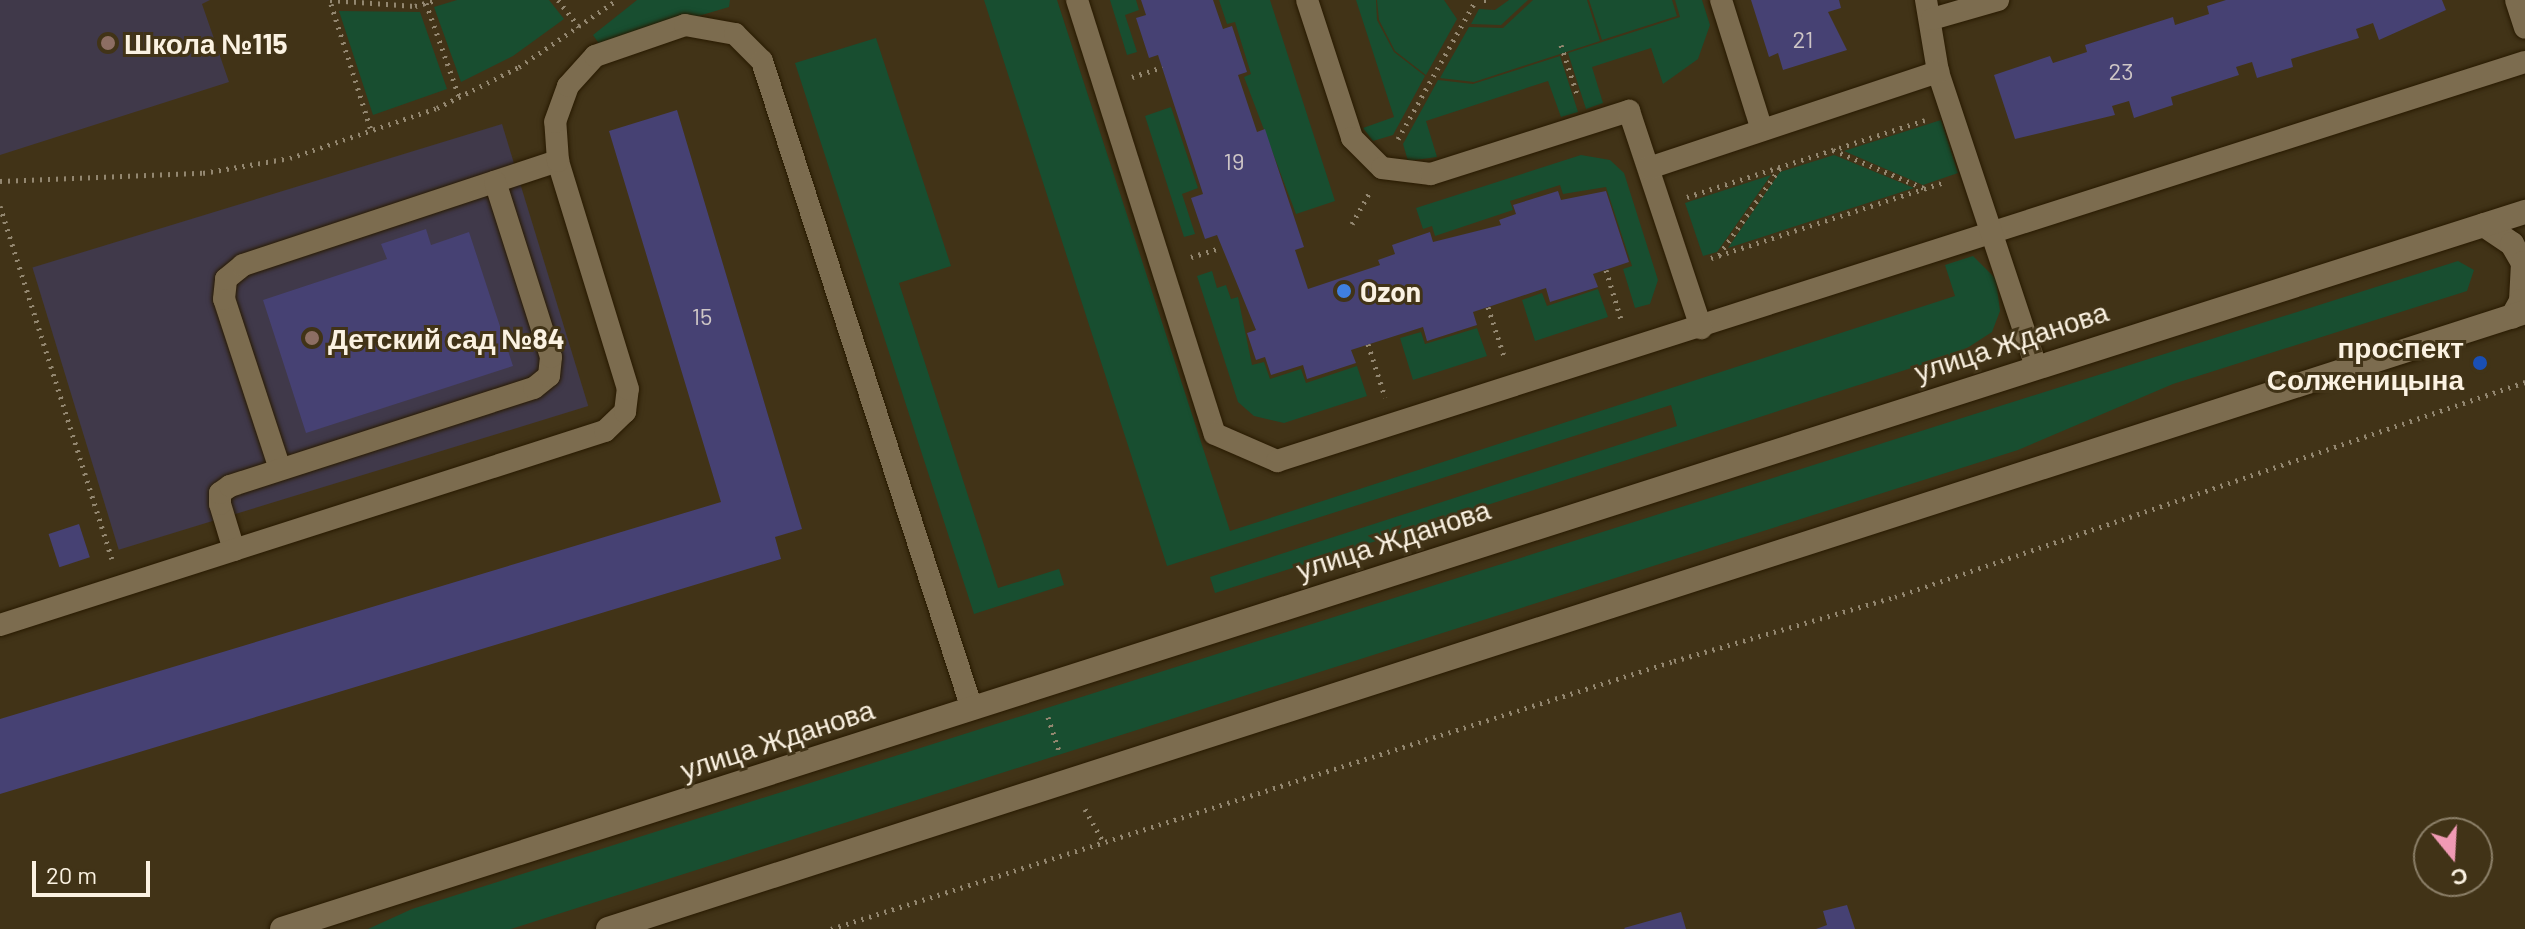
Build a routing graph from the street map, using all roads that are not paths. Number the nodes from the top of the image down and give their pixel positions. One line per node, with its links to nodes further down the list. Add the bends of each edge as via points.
1 (1077, 0): 18 (lane, via 1215,434 1277,461)
2 (1307, 0): 12 (lane, via 1352,138 1382,168 1431,174 1629,111)
3 (1721, 0): 10 (lane)
4 (1998, 0): 6 (lane)
5 (2516, 0): 7 (lane)
6 (1929, 10): 9 (lane)
7 (2525, 28)
8 (2525, 62): 16 (lane)
9 (1938, 72): 10 (lane); 16 (lane)
10 (1762, 130): 12 (lane)
11 (558, 161): 13 (lane); 21 (lane, via 628,389 625,412 605,431); 23 (lane, via 555,122 568,86 595,56 685,25 735,34 762,61)
12 (1649, 168): 18 (lane)
13 (495, 182): 20 (lane, via 243,265 226,279 224,299); 20 (lane, via 551,357 549,376 534,388)
14 (2525, 212): 15 (street, улица Жданова)
15 (2484, 225): 17 (street, via 2512,244 2523,263); 19 (street, улица Жданова)
16 (1990, 236): 18 (lane); 19 (lane)
17 (2518, 315): 25 (street)
18 (1701, 328)
19 (2035, 364): 23 (street, улица Жданова)
20 (280, 469): 21 (lane, via 220,493)
21 (234, 550): 22 (lane)
22 (0, 625)
23 (972, 709): 24 (street, улица Жданова)
24 (282, 929)
25 (608, 929)

